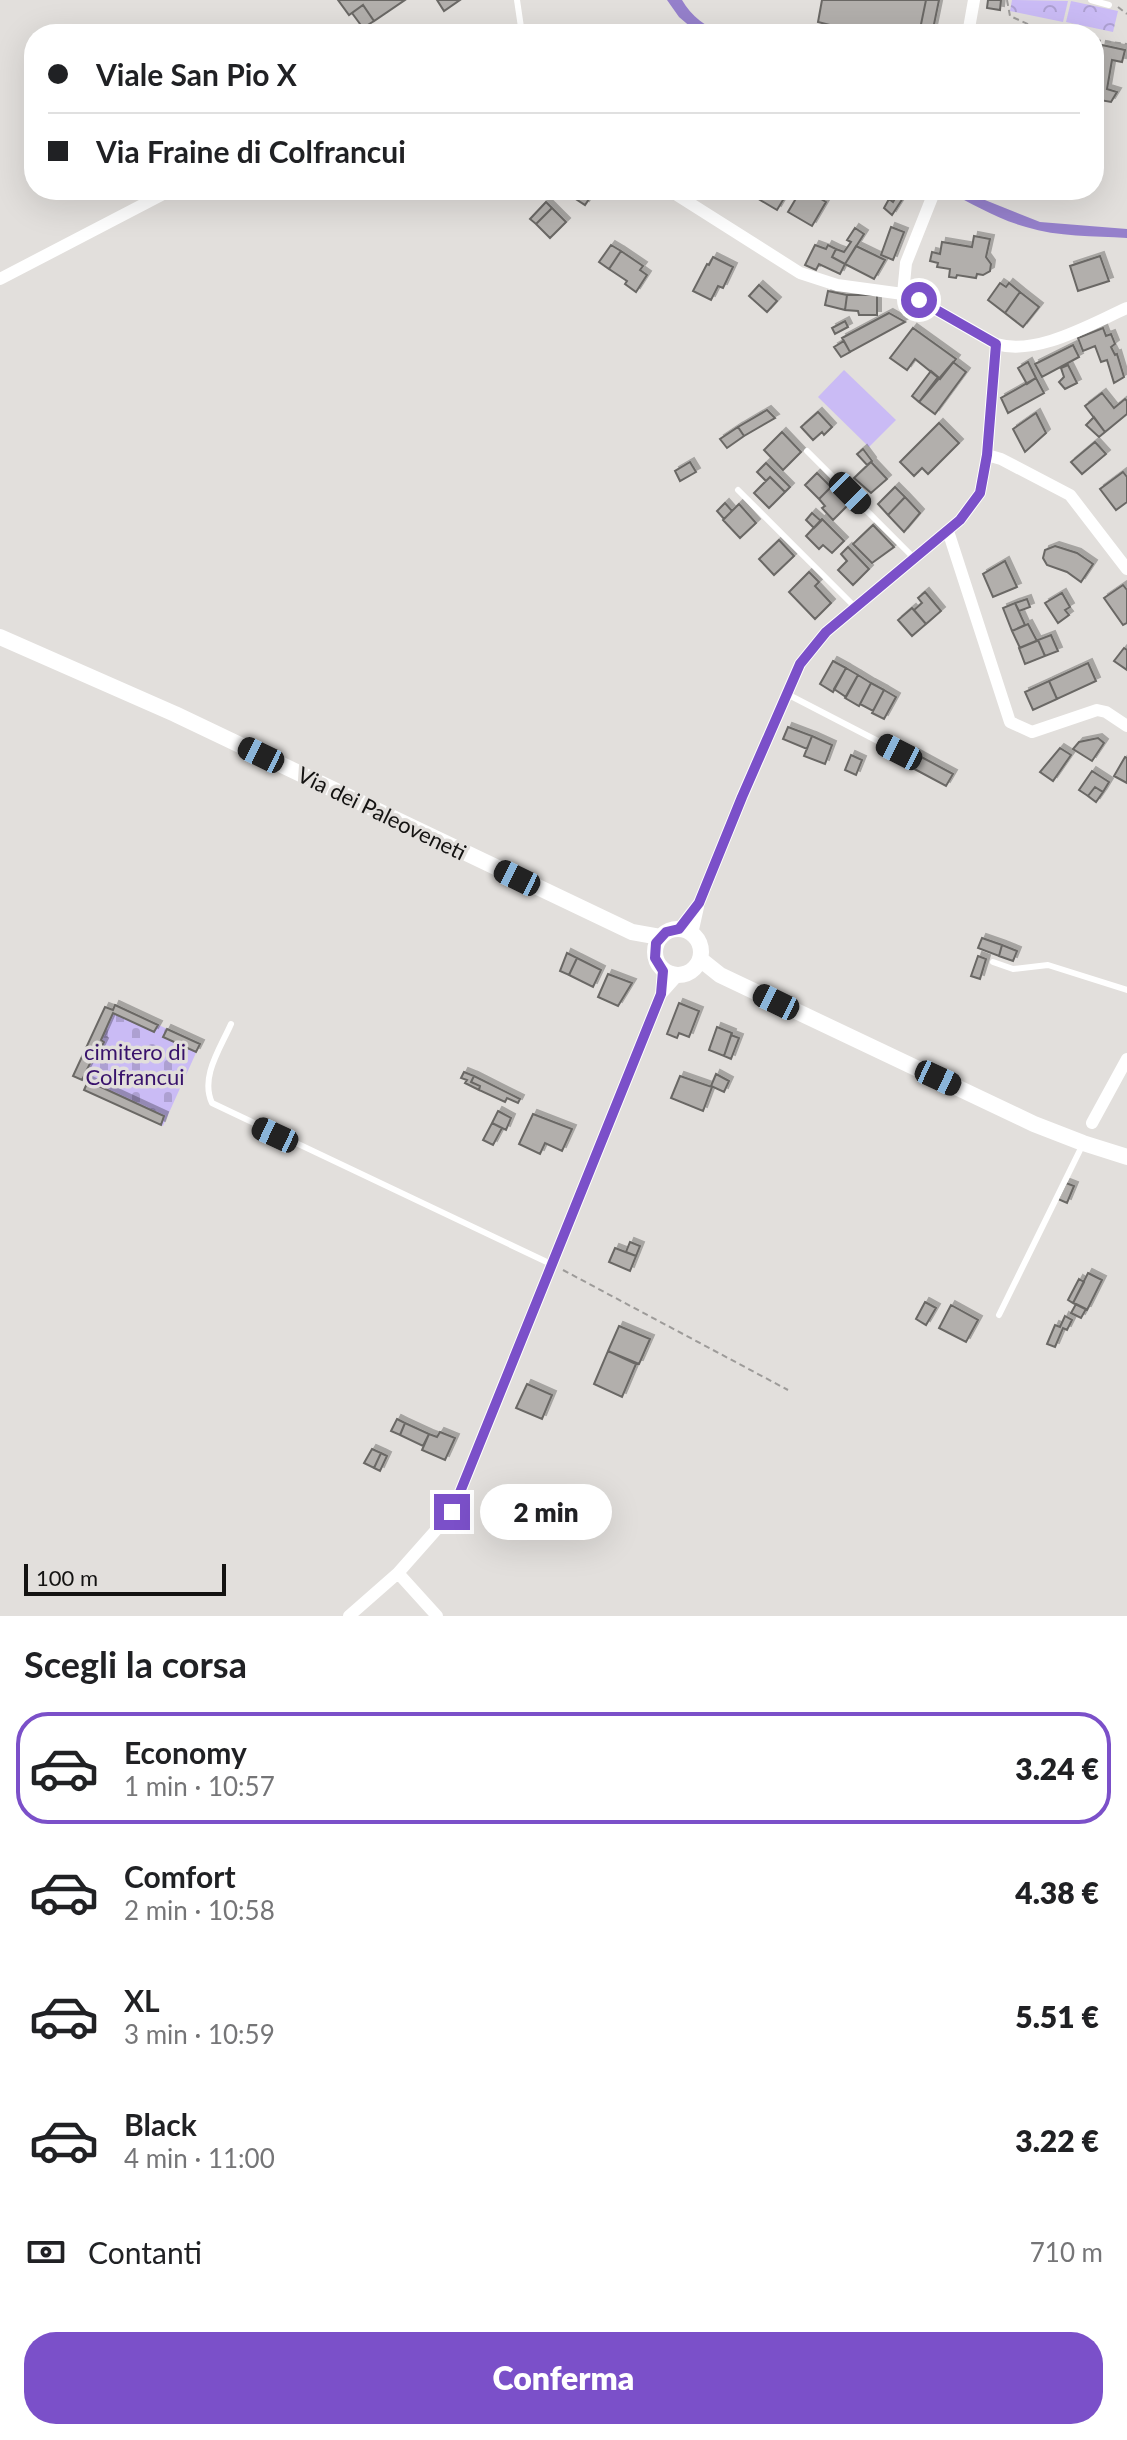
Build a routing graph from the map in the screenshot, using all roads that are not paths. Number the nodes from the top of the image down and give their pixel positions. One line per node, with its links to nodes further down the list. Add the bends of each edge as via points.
1 (517, 0): 5 (lane)
2 (974, 0): 6 (street)
3 (1091, 0): 4 (lane)
4 (1109, 5)
5 (521, 24)
6 (970, 24)
7 (152, 200): 10 (street)
8 (685, 200): 11 (street, via 800,273 837,285)
9 (931, 200): 11 (street, via 906,263)
10 (0, 279)
11 (903, 294): 13 (street)
12 (1127, 308): 13 (street, via 1023,349)
13 (996, 344): 15 (street)
14 (807, 451): 18 (lane)
15 (987, 455): 17 (street, via 980,493); 19 (street, via 1070,495)
16 (738, 490): 20 (lane)
17 (948, 531): 18 (street); 23 (street, via 1010,722 1024,731 1040,731 1097,710)
18 (913, 557): 20 (street)
19 (1127, 569)
20 (855, 607): 22 (street, via 800,664)
21 (0, 637): 26 (main road, Via dei Paleoveneti, via 175,714)
22 (787, 694): 24 (lane); 25 (street)
23 (1127, 726)
24 (899, 752)
25 (686, 932): 26 (main road, via 666,932); 28 (main road, via 700,945)
26 (657, 944): 28 (main road, Via dei Paleoveneti, via 655,958)
27 (993, 962): 29 (lane, via 1013,969 1048,965)
28 (683, 969): 33 (main road, via 720,975); 35 (street, via 661,994)
29 (1127, 990)
30 (231, 1024): 35 (lane, via 209,1075 212,1103)
31 (1127, 1059): 32 (street)
32 (1092, 1123)
33 (1083, 1143): 34 (main road); 36 (lane)
34 (1127, 1157)
35 (551, 1264): 37 (street, via 452,1512)
36 (999, 1315)
37 (398, 1573): 38 (street); 39 (street)
38 (349, 1616)
39 (437, 1616)

